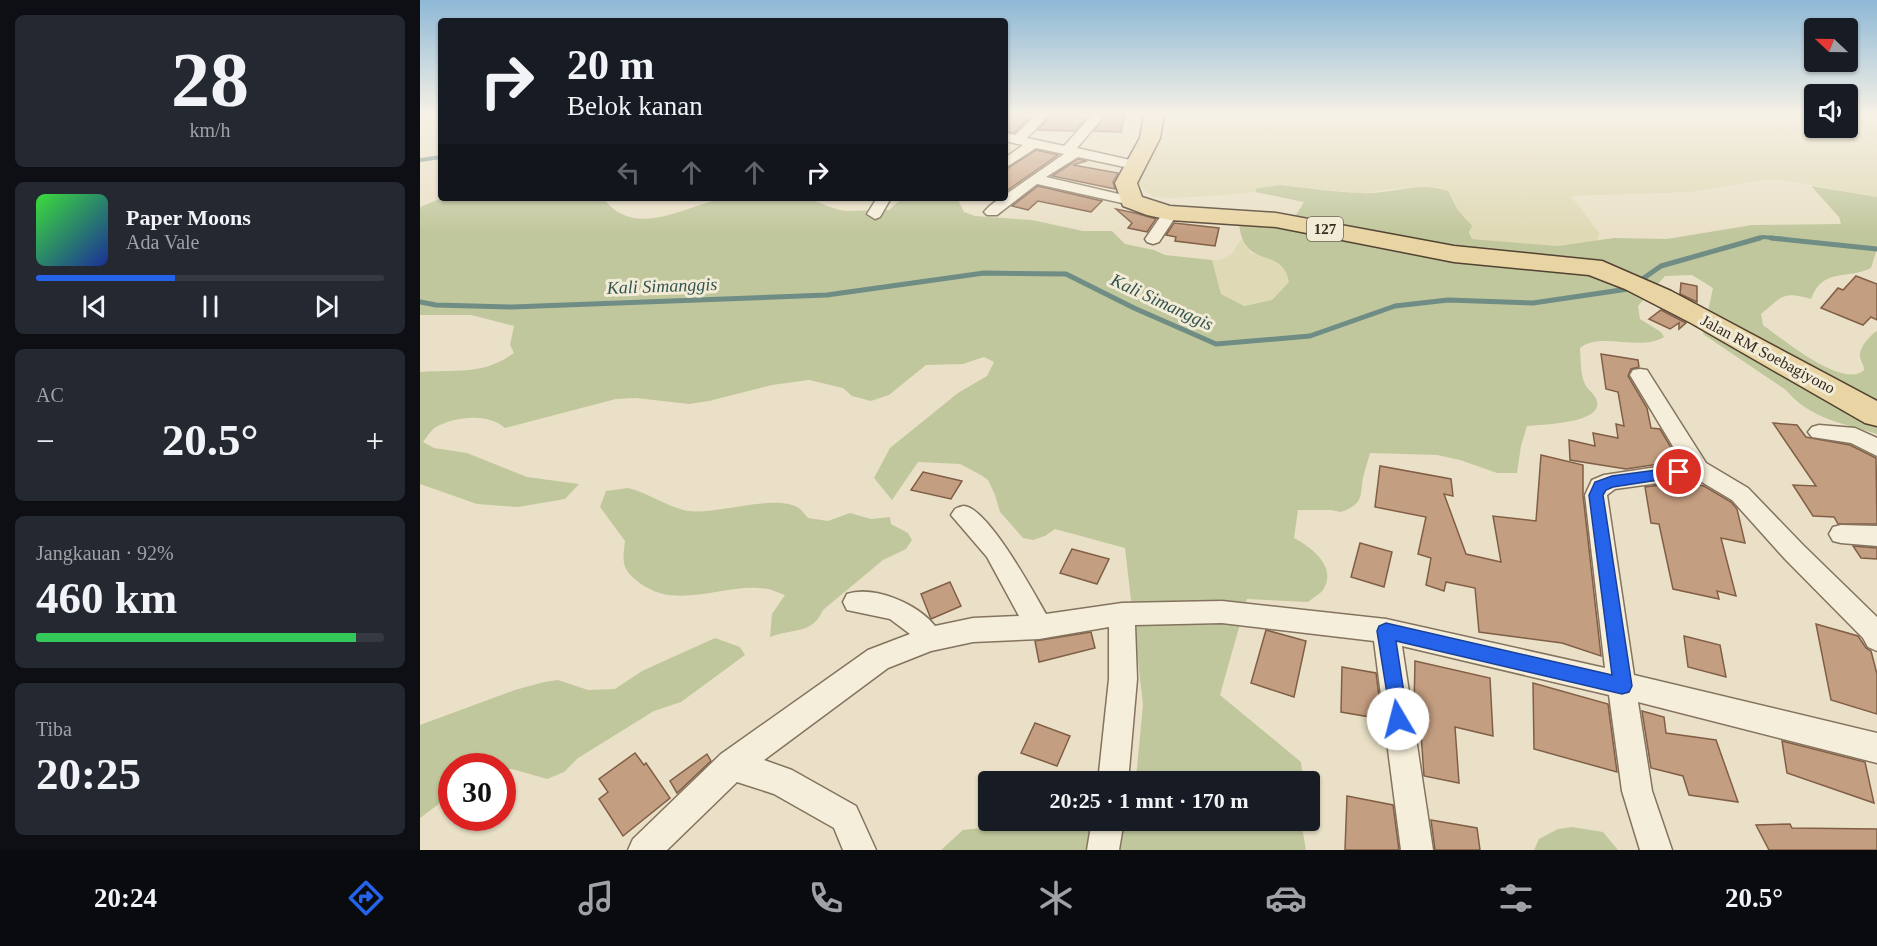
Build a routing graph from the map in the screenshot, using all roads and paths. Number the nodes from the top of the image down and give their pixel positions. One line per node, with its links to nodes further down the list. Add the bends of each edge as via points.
1 (1069, 154): 3 (street); 4 (street); 5 (street)
2 (1141, 154): 3 (main road)
3 (1134, 165): 10 (main road, via 1126,183)
4 (1084, 169)
5 (1028, 183): 6 (street); 7 (street); 10 (street)
6 (1008, 184)
7 (1008, 199)
8 (882, 201): 13 (street)
9 (1006, 201): 11 (street)
10 (1131, 201): 12 (main road, 127)
11 (992, 212)
12 (1170, 213): 14 (street); 16 (main road, Jalan RM Soebagiyono / 127, via 1276,220 1454,254 1578,265 1612,273 1782,358)
13 (875, 214)
14 (1153, 239)
15 (1640, 375): 19 (street)
16 (1877, 415)
17 (1819, 432): 18 (street, via 1855,436)
18 (1877, 448)
19 (1698, 469): 28 (street, via 1740,494 1873,630); 29 (street, via 1612,482 1600,486 1596,495)
20 (963, 514): 25 (street, via 996,550)
21 (1841, 534): 22 (street)
22 (1877, 536)
23 (855, 602): 27 (street, via 903,613 917,621)
24 (1122, 614): 25 (street); 26 (street, via 1222,612); 32 (street, via 1123,679)
25 (1039, 627): 27 (street, via 972,630)
26 (1386, 631): 29 (street); 37 (street)
27 (929, 639): 31 (street, via 878,659)
28 (1877, 639)
29 (1622, 686): 30 (street); 38 (street, via 1638,791)
30 (1877, 748)
31 (732, 765): 34 (street); 35 (street, via 780,781 845,816)
32 (1114, 771)
33 (1106, 831): 36 (street)
34 (644, 850)
35 (860, 850)
36 (1103, 850)
37 (1417, 850)
38 (1656, 850)

